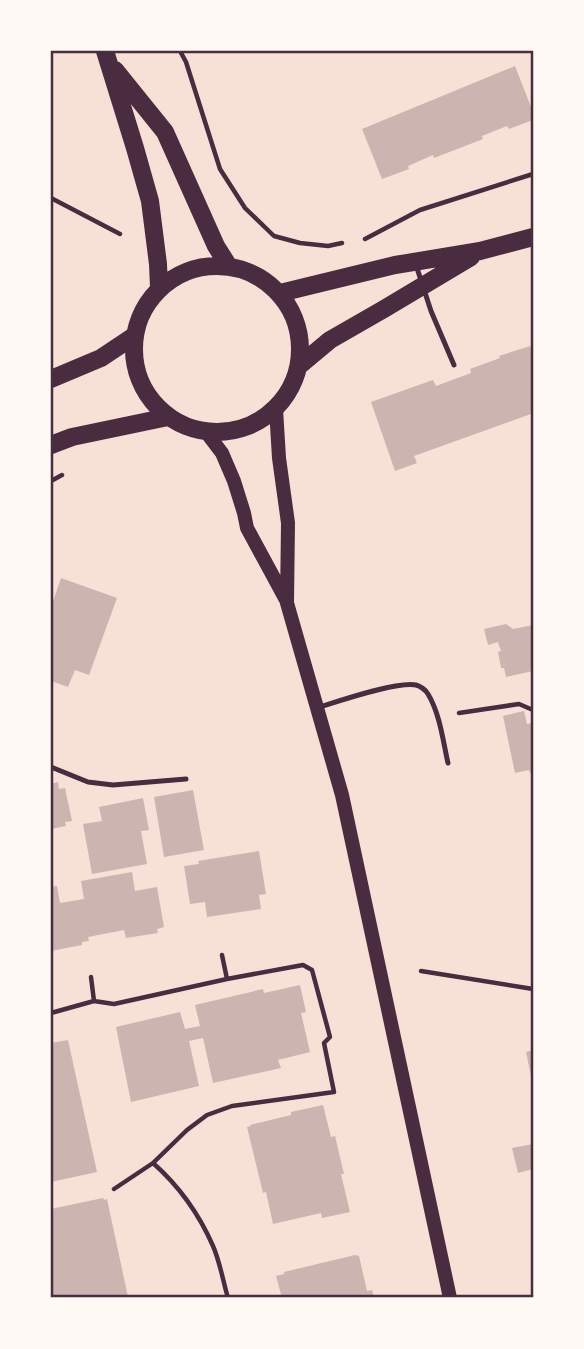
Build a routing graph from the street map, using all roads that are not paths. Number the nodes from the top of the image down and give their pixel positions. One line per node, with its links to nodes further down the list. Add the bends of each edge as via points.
1 (107, 57): 5 (main road, via 165,132); 7 (main road, via 150,201)
2 (533, 237): 3 (main road)
3 (480, 251): 4 (main road); 6 (main road)
4 (415, 262): 6 (lane); 8 (main road)
5 (228, 265): 7 (main road, via 203,266); 8 (main road, via 247,270)
6 (422, 286): 10 (main road, via 330,340); 11 (lane)
7 (159, 288): 9 (main road, via 147,302)
8 (280, 293): 10 (main road, via 298,327)
9 (135, 336): 12 (main road, via 101,358); 14 (main road, via 140,381)
10 (300, 365): 13 (main road)
11 (454, 365)
12 (51, 379)
13 (276, 409): 15 (main road, via 243,428); 17 (main road, via 288,523)
14 (168, 417): 15 (main road); 16 (main road)
15 (206, 432): 17 (main road, via 222,453 247,528)
16 (51, 445)
17 (287, 603): 18 (main road)
18 (317, 708): 19 (lane, via 406,684 418,685 428,692); 22 (main road, via 347,819)
19 (448, 762)
20 (51, 767): 21 (lane, via 88,782 113,785)
21 (186, 779)
22 (450, 1298)

